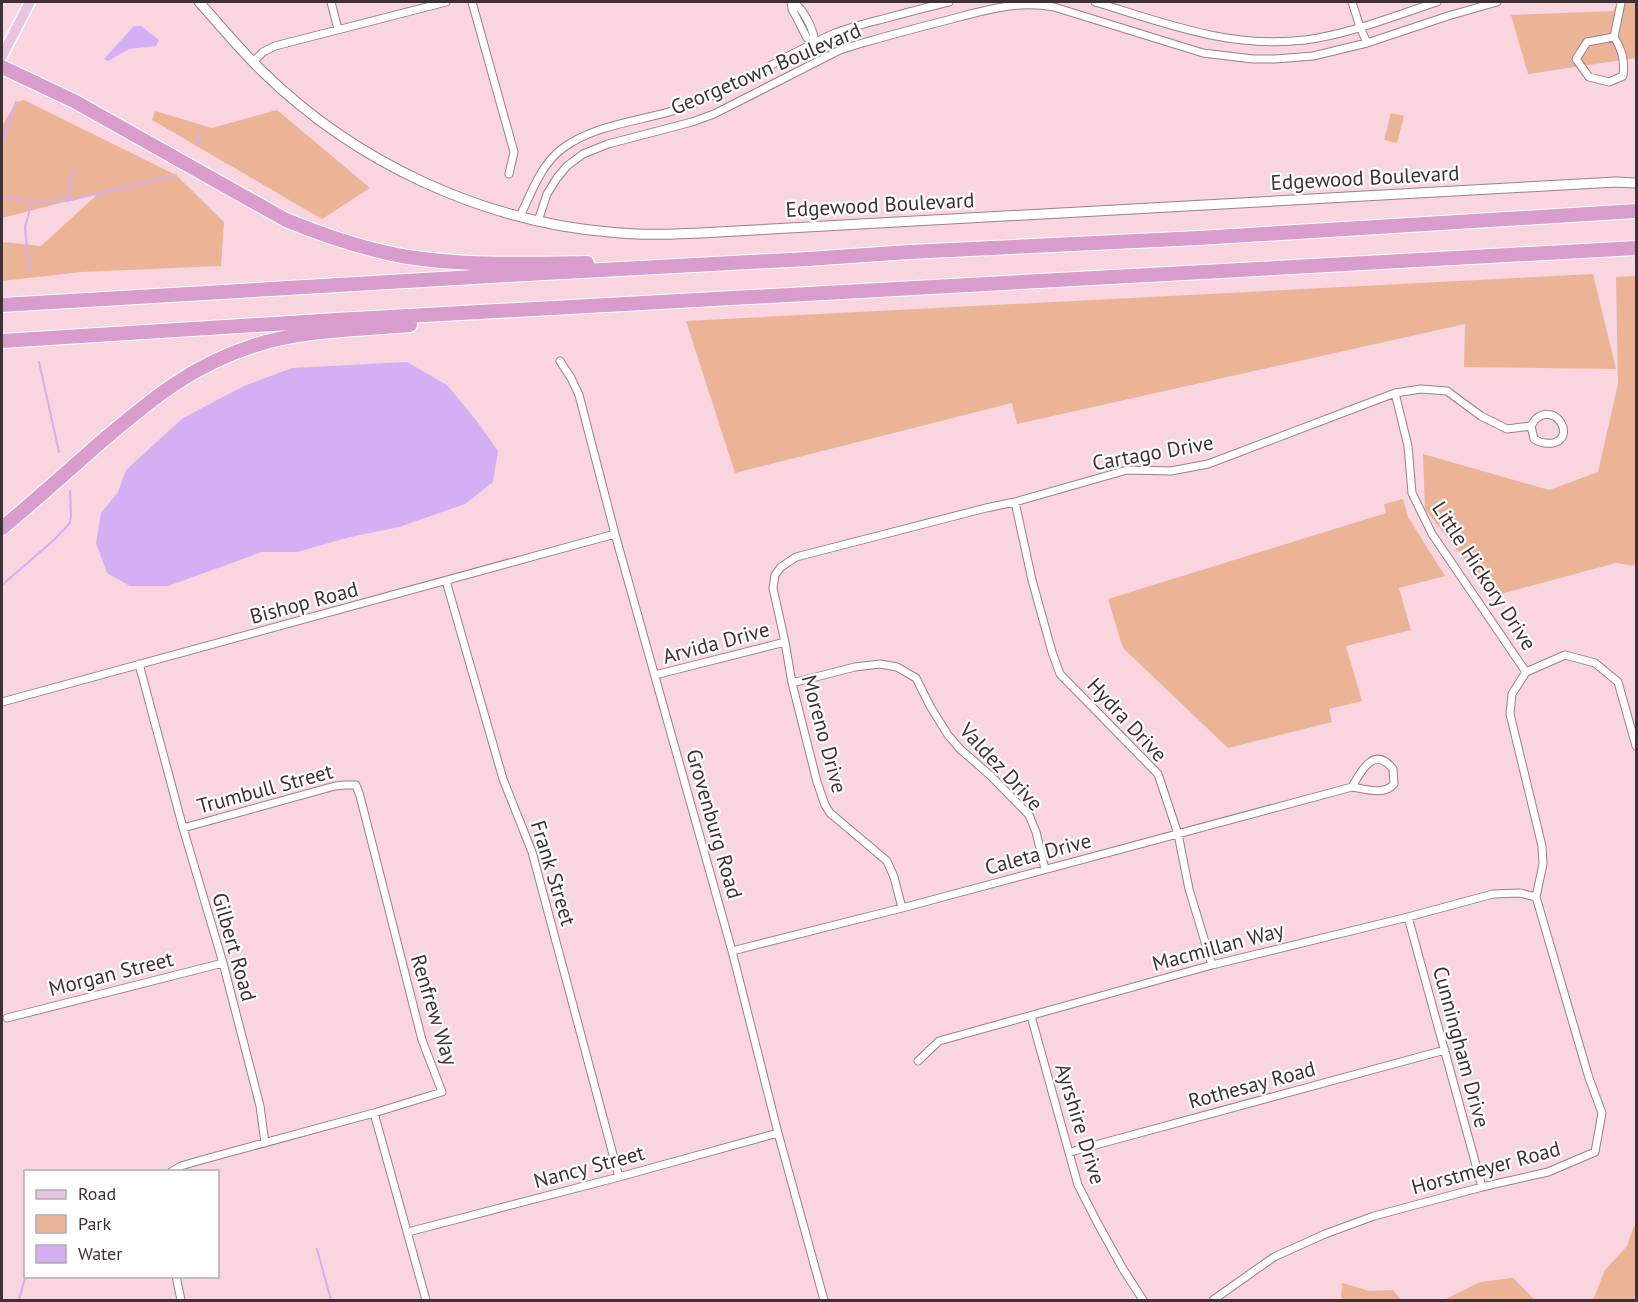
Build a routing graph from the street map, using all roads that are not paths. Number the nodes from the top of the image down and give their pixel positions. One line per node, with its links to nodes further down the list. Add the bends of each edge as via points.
1 (30, 2): 19 (main road)
2 (199, 2): 20 (street, Edgewood Boulevard)
3 (330, 2): 15 (street)
4 (446, 2): 15 (street)
5 (472, 2): 22 (street, via 514,152)
6 (792, 2): 17 (street, via 798,5)
7 (949, 2): 17 (street, Georgetown Boulevard, via 850,27)
8 (1095, 2): 14 (street, via 1195,33 1244,41 1305,40)
9 (1352, 2): 14 (street)
10 (1437, 2): 14 (street)
11 (1497, 2): 18 (street, Georgetown Boulevard)
12 (1620, 2): 16 (street)
13 (1040, 3): 18 (street, Georgetown Boulevard, via 1180,47 1227,57 1313,56); 28 (street, Georgetown Boulevard, via 996,7 859,44 692,123 583,154 556,178)
14 (1360, 27): 18 (street)
15 (338, 29): 20 (street, via 274,46)
16 (1614, 37): 16 (street, via 1587,42 1576,58 1589,77 1610,82 1623,76 1624,62)
17 (815, 43): 27 (street, Georgetown Boulevard, via 708,98 579,138 550,160)
18 (1367, 43)
19 (2, 56)
20 (253, 62): 27 (street, Edgewood Boulevard, via 309,112 370,153 432,186)
21 (2, 67): 30 (highway, via 74,101 286,220 377,250 409,257 527,264)
22 (509, 174)
23 (1636, 177): 24 (street)
24 (1616, 182): 25 (street, Edgewood Boulevard); 28 (street, Edgewood Boulevard, via 648,235)
25 (1636, 183)
26 (1636, 211): 30 (highway)
27 (520, 216): 28 (street, Edgewood Boulevard)
28 (538, 220)
29 (1636, 248): 32 (highway)
30 (808, 259): 31 (highway)
31 (2, 305)
32 (478, 313): 33 (highway); 38 (highway, via 465,321 283,338 202,367 147,403)
33 (2, 341)
34 (560, 362): 39 (street, Grovenburg Road, via 579,395)
35 (1395, 393): 36 (street, Cartago Drive, via 1447,391 1507,429); 37 (street, Cartago Drive, via 1208,464 1171,471 1127,470); 44 (street, Little Hickory Drive, via 1408,446 1412,493 1432,534)
36 (1531, 426): 36 (street, Cartago Drive, via 1537,418 1554,415 1560,420 1562,436 1558,442 1540,442 1534,439)
37 (1015, 502): 40 (street, Cartago Drive, via 796,557); 52 (street, Hydra Drive, via 1032,580 1060,674 1158,774)
38 (2, 528)
39 (615, 534): 41 (street, Bishop Road); 45 (street, Grovenburg Road)
40 (775, 575): 42 (street, Moreno Drive, via 774,595)
41 (446, 581): 43 (street, Bishop Road); 69 (street, Frank Street, via 503,779 532,852)
42 (785, 642): 45 (street, Arvida Drive); 46 (street, Moreno Drive)
43 (139, 664): 47 (street, Bishop Road); 51 (street, Gilbert Road)
44 (1526, 672): 48 (street, via 1565,655 1594,663 1618,682); 54 (street, via 1512,694 1510,714 1542,846 1543,864)
45 (655, 675): 57 (street, Grovenburg Road)
46 (792, 683): 53 (street, Valdez Drive, via 880,664 897,667 916,678 948,735 1029,815); 55 (street, Moreno Drive, via 825,805 837,820 887,861)
47 (2, 702)
48 (1636, 746)
49 (356, 785): 51 (street, Trumbull Street, via 335,786); 64 (street, Renfrew Way, via 422,1040 442,1092)
50 (1352, 787): 50 (street, Caleta Drive, via 1390,789 1394,784 1393,769 1385,760 1372,760); 52 (street, Caleta Drive)
51 (183, 828): 58 (street, Gilbert Road)
52 (1178, 834): 53 (street, Caleta Drive); 59 (street, Hydra Drive, via 1189,890)
53 (1045, 869): 55 (street, Caleta Drive)
54 (1536, 897): 56 (street, Macmillan Way, via 1493,894); 70 (street, Horstmeyer Road, via 1602,1113 1595,1152 1548,1172)
55 (902, 908): 57 (street, Caleta Drive)
56 (1408, 917): 59 (street, Macmillan Way); 62 (street, Cunningham Drive)
57 (732, 951): 65 (street, Grovenburg Road)
58 (223, 963): 61 (street, Morgan Street); 66 (street, Gilbert Road)
59 (1212, 965): 60 (street, Macmillan Way)
60 (1031, 1016): 63 (street, Macmillan Way, via 939,1041); 67 (street, Ayrshire Drive)
61 (7, 1018)
62 (1445, 1050): 67 (street, Rothesay Road); 70 (street, Cunningham Drive)
63 (918, 1061)
64 (374, 1113): 66 (street); 71 (street)
65 (778, 1133): 69 (street, Nancy Street); 75 (street, Grovenburg Road)
66 (266, 1143): 68 (street)
67 (1069, 1154): 76 (street, Ayrshire Drive, via 1078,1185)
68 (174, 1170)
69 (619, 1177): 71 (street, Nancy Street)
70 (1482, 1187): 77 (street, Horstmeyer Road, via 1374,1216 1325,1234 1274,1257)
71 (408, 1232): 74 (street)
72 (176, 1278): 73 (street)
73 (182, 1300)
74 (426, 1300)
75 (824, 1300)
76 (1143, 1300)
77 (1213, 1300)

